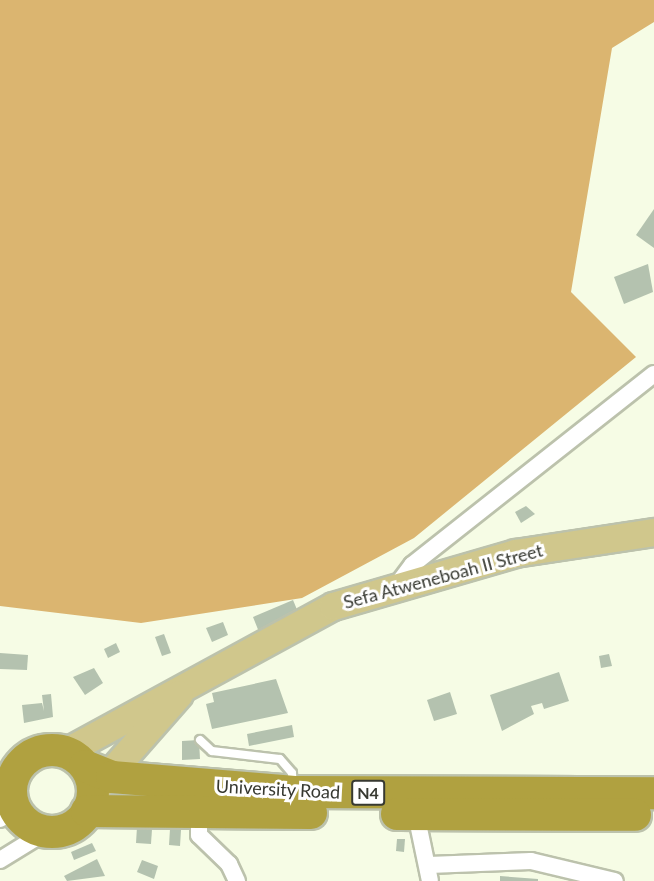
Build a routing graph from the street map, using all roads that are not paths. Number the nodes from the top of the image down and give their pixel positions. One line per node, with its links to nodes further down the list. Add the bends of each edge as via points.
1 (654, 374): 3 (street, via 412,565)
2 (654, 532): 3 (main road, Sefa Atweneboah II Street, via 515,553)
3 (397, 585): 4 (main road, Sefa Atweneboah II Street, via 283,630)
4 (182, 690): 6 (main road, Sefa Atweneboah II Street); 6 (main road, Sefa Atweneboah II Street)
5 (200, 740): 7 (lane, via 212,752 280,759 292,773)
6 (88, 779): 7 (highway, University Road / N4); 8 (highway, N4, via 44,751); 10 (highway, University Road / N4); 13 (highway, via 75,825)
7 (294, 792): 9 (highway, University Road / N4)
8 (8, 793): 13 (highway, N4, via 30,825)
9 (654, 793)
10 (199, 812): 11 (highway, University Road / N4); 16 (street, via 199,835 229,864)
11 (416, 814): 12 (highway, University Road / N4); 15 (street)
12 (654, 815)
13 (47, 831): 14 (street)
14 (0, 860)
15 (429, 873): 17 (street, via 531,861)
16 (237, 881)
17 (615, 881)

